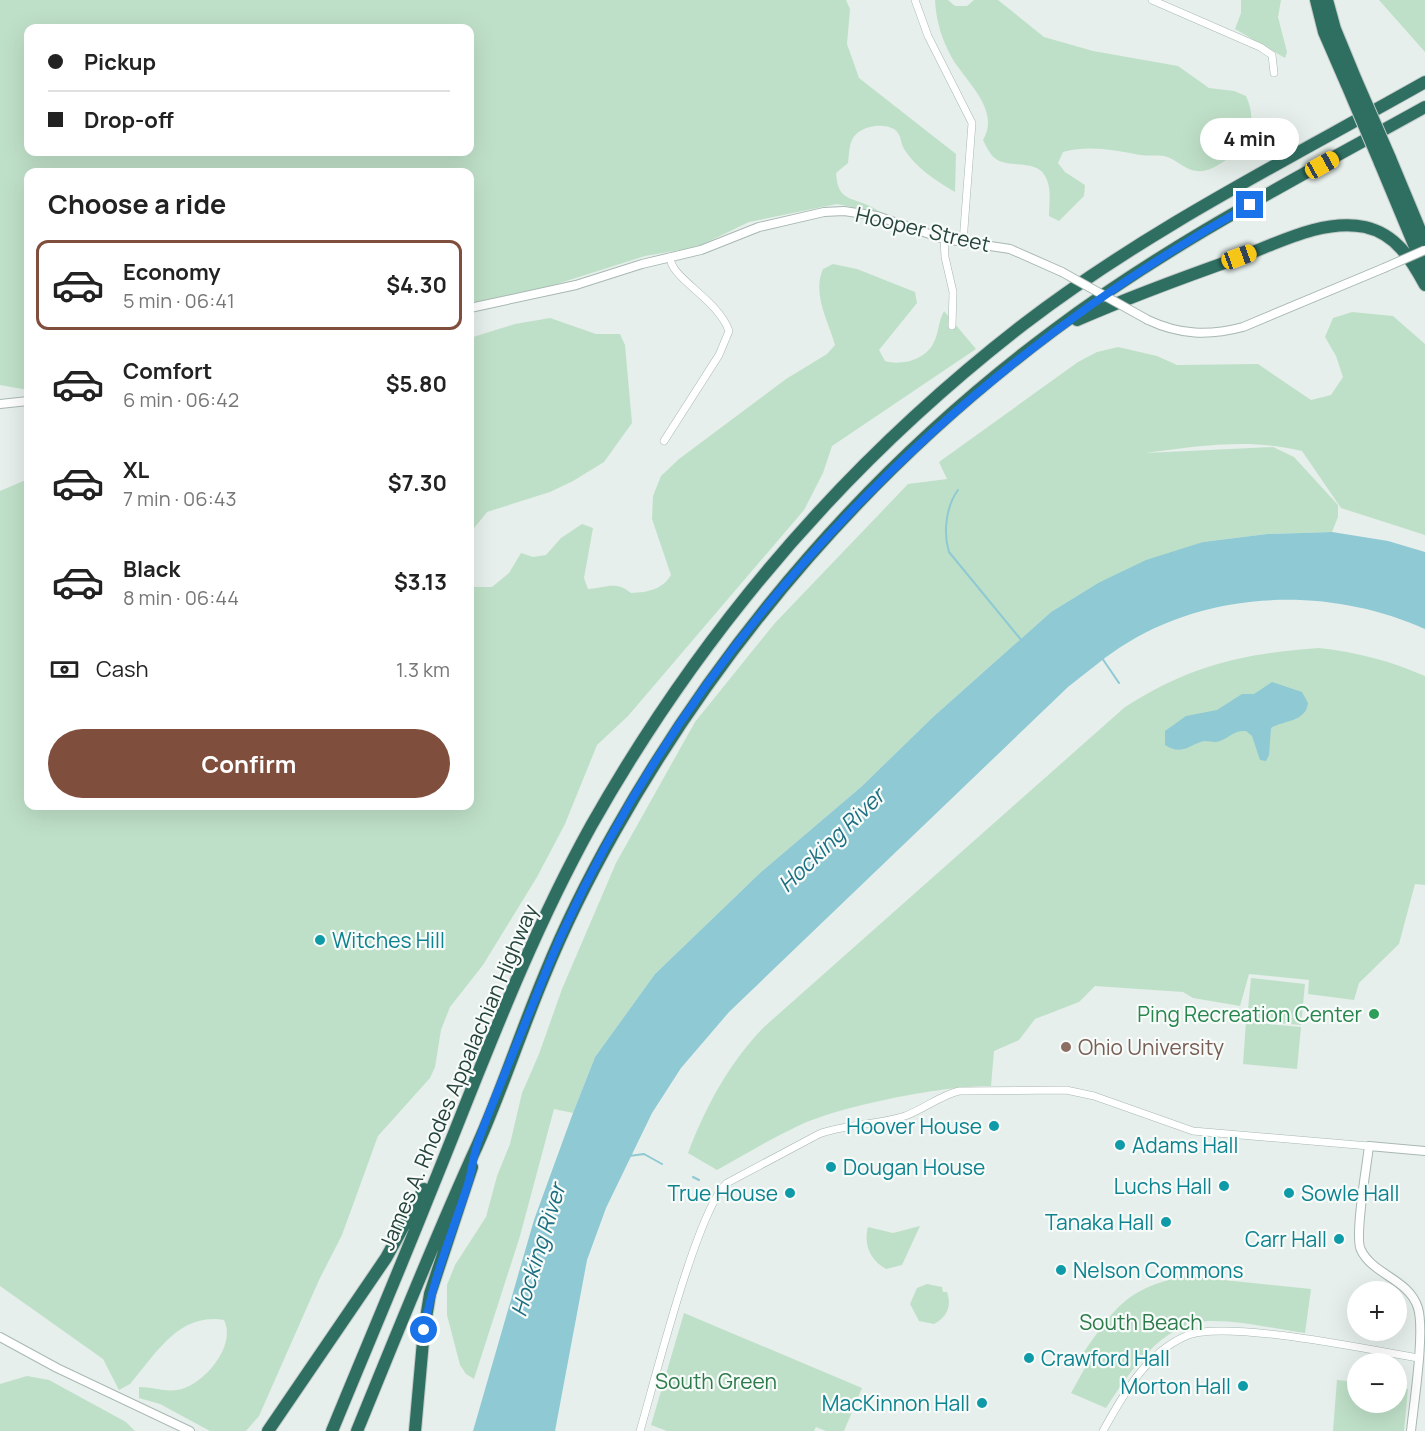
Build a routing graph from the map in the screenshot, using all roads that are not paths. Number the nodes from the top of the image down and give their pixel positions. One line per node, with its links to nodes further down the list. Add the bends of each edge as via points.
1 (915, 0): 13 (street, via 928,36 972,123)
2 (1152, 0): 6 (street, via 1260,47 1272,55)
3 (1316, 0): 7 (highway, via 1324,32)
4 (1327, 0): 7 (highway)
5 (1425, 72): 9 (highway)
6 (1274, 73)
7 (1351, 82): 11 (highway, bridge)
8 (1425, 82): 9 (highway, James A. Rhodes Appalachian Highway)
9 (1389, 102): 28 (highway, James A. Rhodes Appalachian Highway, via 1168,226 1062,296 905,425 804,526 698,658 590,828 488,1044)
10 (1425, 107): 21 (highway, James A. Rhodes Appalachian Highway, via 1195,236)
11 (1385, 161): 14 (highway); 17 (highway)
12 (944, 239): 13 (street, Hooper Street); 16 (street, Hooper Street, via 877,216 824,212 759,227 701,250); 20 (street, via 953,292)
13 (963, 242): 15 (street, Hooper Street, bridge, via 1010,249 1062,272 1148,320 1185,332 1243,327)
14 (1425, 242)
15 (1425, 250)
16 (670, 257): 19 (street, Hooper Street, via 576,285); 24 (street, via 670,265 720,312 729,331 719,355)
17 (1425, 271)
18 (1425, 285): 21 (highway, via 1394,241 1367,227 1340,225 1174,281)
19 (474, 307)
20 (952, 326)
21 (1054, 329): 25 (highway, James A. Rhodes Appalachian Highway, via 951,413 878,483 812,553 714,675 647,777 563,932)
22 (24, 401): 23 (street)
23 (0, 404)
24 (664, 441)
25 (477, 1145): 34 (highway, James A. Rhodes Appalachian Highway, via 459,1180); 35 (highway, via 468,1184 430,1294)
26 (1369, 1146): 27 (street); 30 (street, via 1358,1243 1367,1259 1405,1287 1416,1302 1422,1322); 36 (street, via 1193,1131 1094,1096 1051,1089 959,1091 903,1117 834,1128 727,1183 716,1195 684,1283)
27 (1425, 1152)
28 (439, 1165): 32 (highway, via 386,1258); 33 (highway, James A. Rhodes Appalachian Highway)
29 (0, 1337): 31 (street)
30 (1418, 1358): 37 (street, via 1278,1336 1198,1331 1173,1342 1155,1357 1131,1384); 38 (street)
31 (190, 1431)
32 (268, 1431)
33 (332, 1431)
34 (357, 1431)
35 (415, 1431)
36 (640, 1431)
37 (1102, 1431)
38 (1411, 1431)

